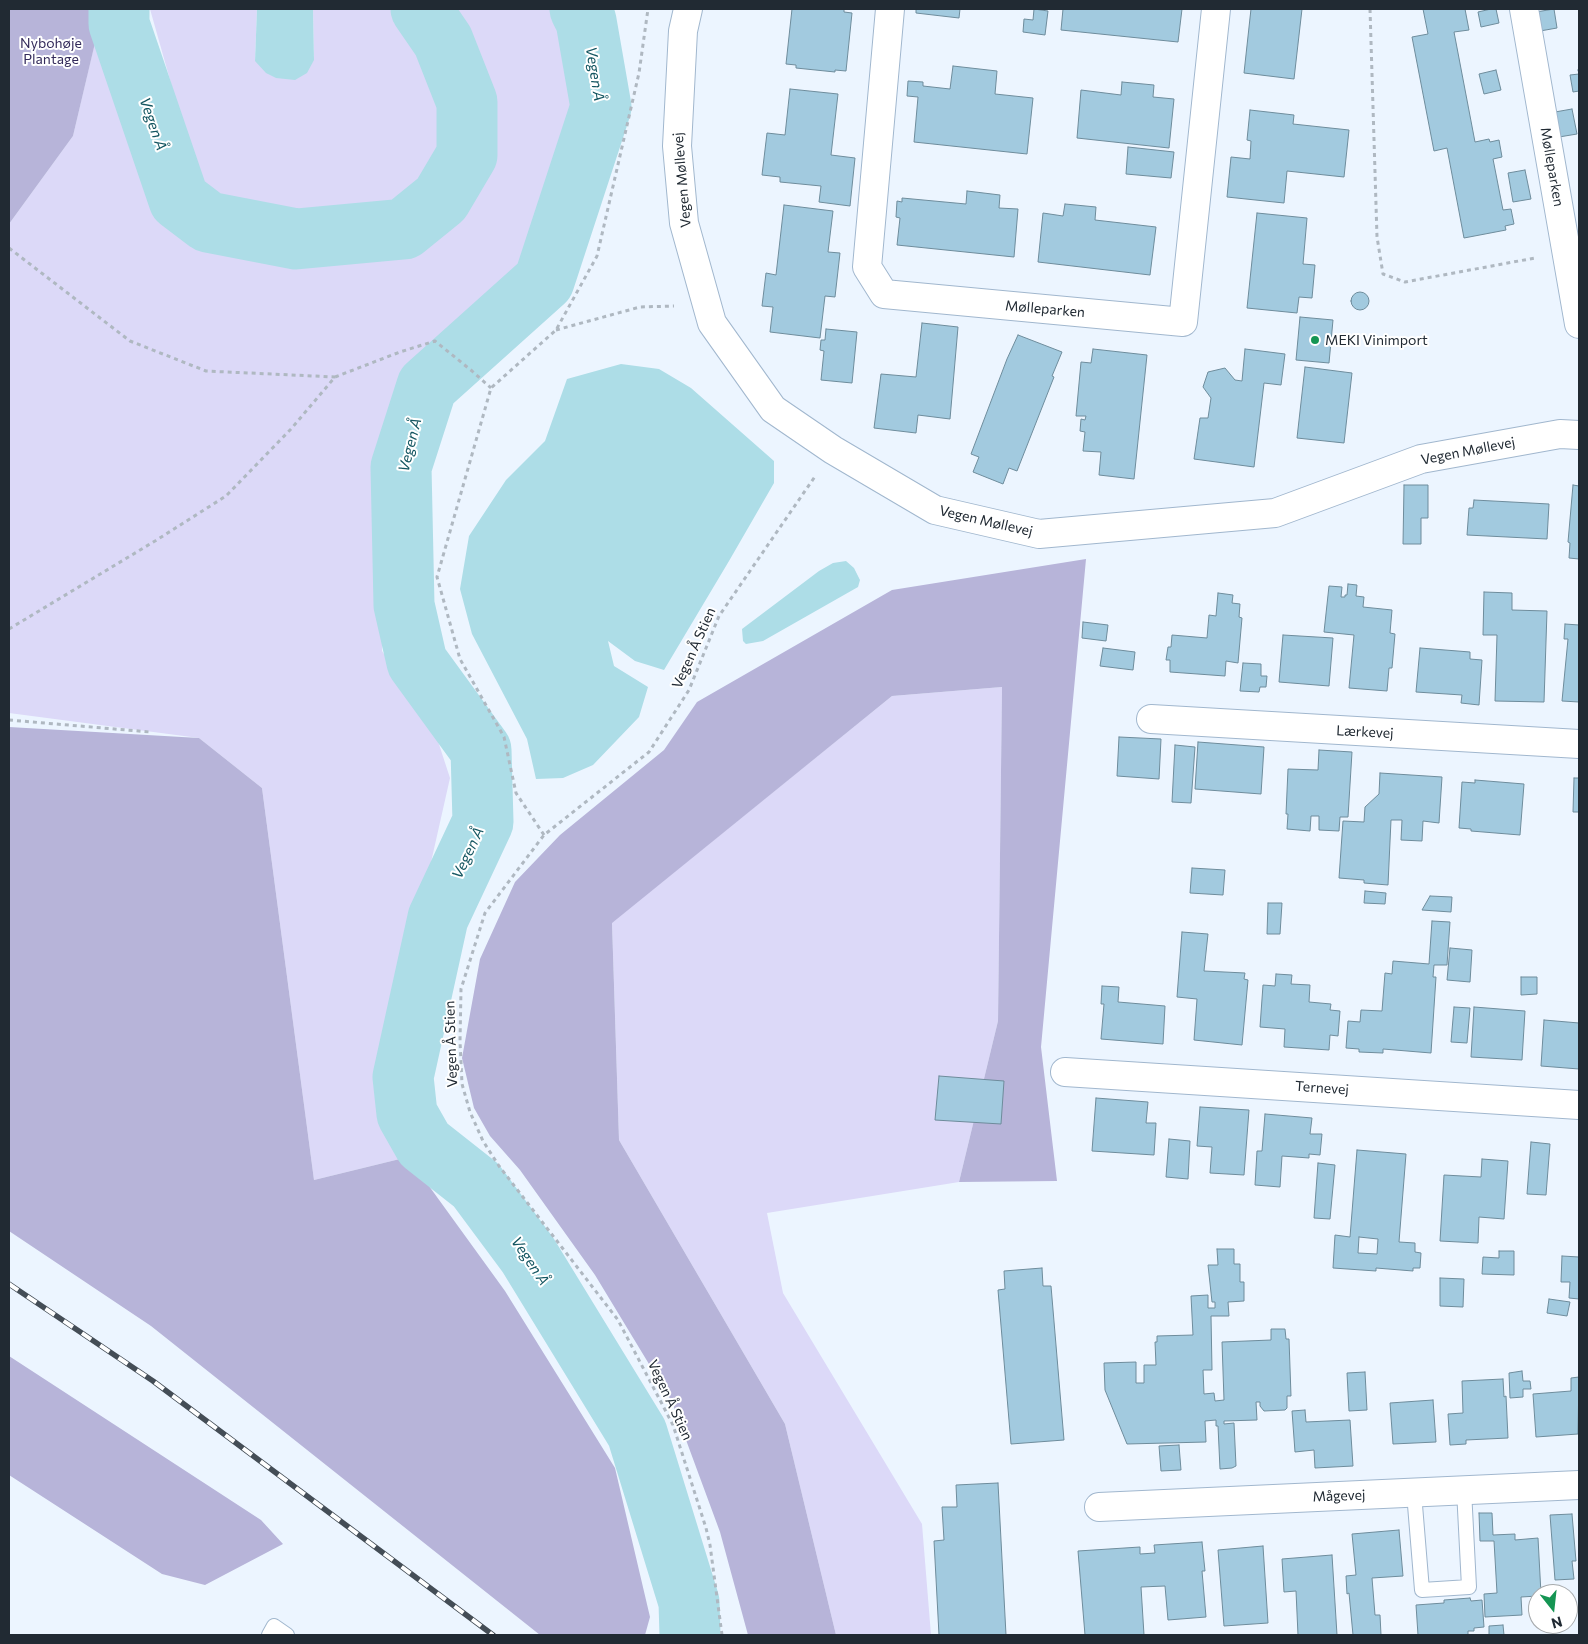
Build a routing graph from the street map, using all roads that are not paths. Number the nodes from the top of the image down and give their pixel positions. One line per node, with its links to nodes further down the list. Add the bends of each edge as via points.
1 (688, 9): 6 (street, Vegen Møllevej, via 683,31 677,146 684,223 712,323 773,409 833,450 935,510 1040,534 1275,513 1420,459 1560,434)
2 (890, 9): 3 (street, Mølleparken, via 867,267 884,294 1183,322)
3 (1216, 9)
4 (1524, 9): 5 (street, Mølleparken)
5 (1579, 324)
6 (1579, 435)
7 (1151, 719): 8 (street, Lærkevej)
8 (1579, 744)
9 (1065, 1072): 10 (street, Ternevej)
10 (1579, 1105)
11 (1579, 1485): 12 (street, Mågevej)
12 (1464, 1490): 13 (street, Mågevej); 13 (lane, via 1469,1587 1422,1590)
13 (1414, 1493): 14 (street, Mågevej)
14 (1099, 1507)
15 (269, 1635): 16 (lane, via 274,1626)
16 (287, 1635)

